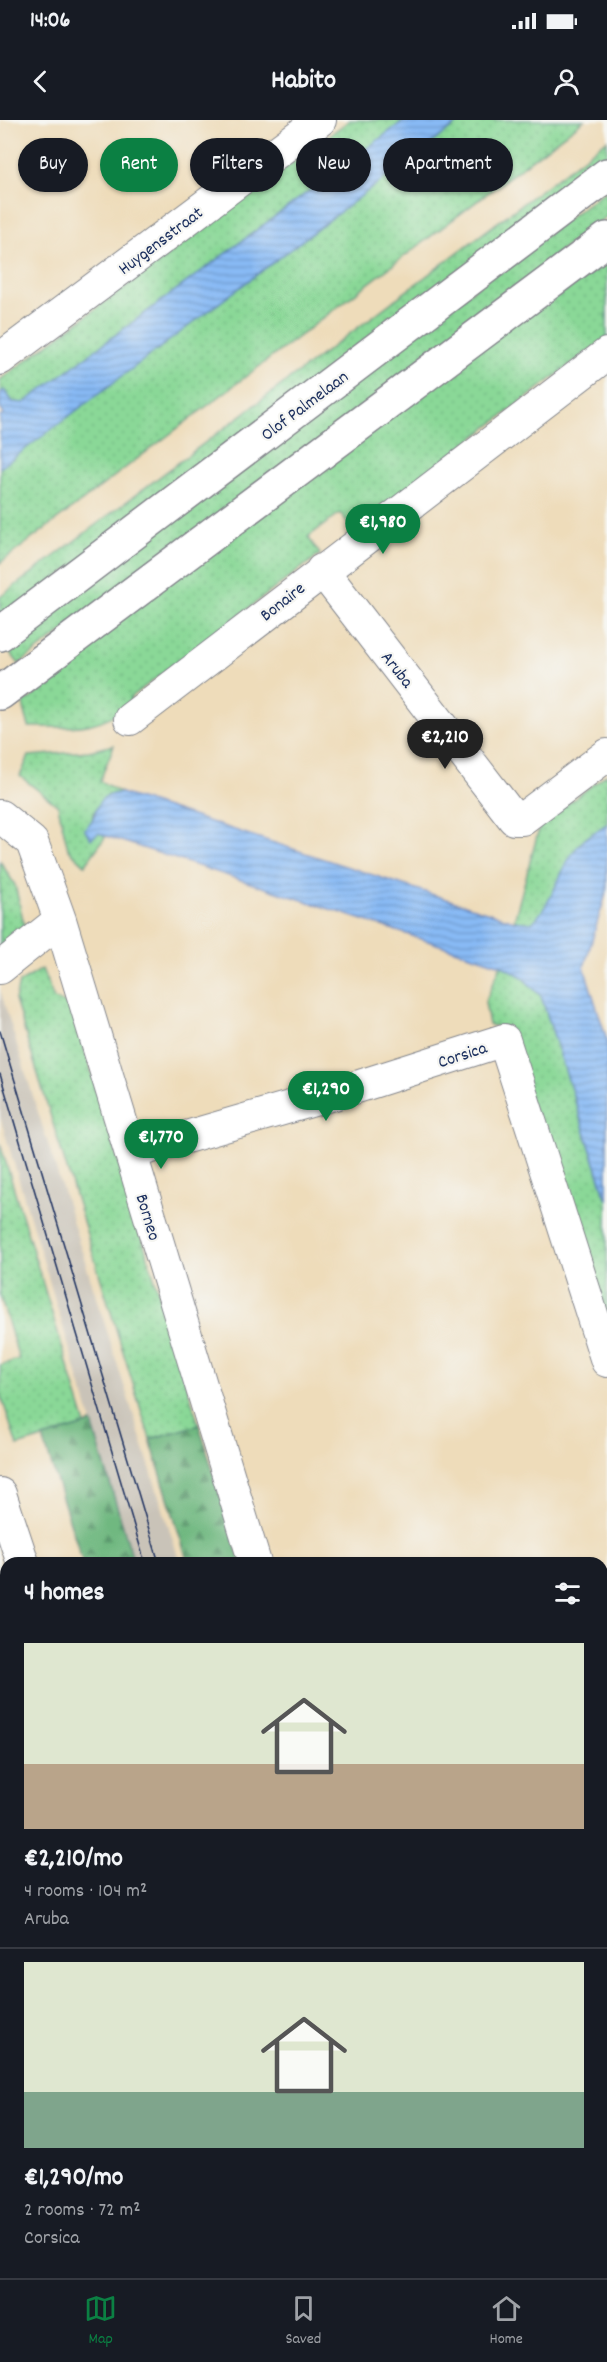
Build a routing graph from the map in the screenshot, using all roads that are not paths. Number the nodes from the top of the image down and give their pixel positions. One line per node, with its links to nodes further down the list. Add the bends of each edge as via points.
1 (320, 120): 5 (street, Huygensstraat)
2 (607, 175): 7 (street, Olof Palmelaan)
3 (607, 239): 8 (street)
4 (607, 354): 6 (street, Bonaire)
5 (0, 359)
6 (322, 570): 9 (street, Bonaire); 10 (street, Aruba, via 514,819 522,819)
7 (0, 634)
8 (0, 693)
9 (130, 719)
10 (607, 755)
11 (0, 816): 12 (street, Borneo, via 32,842)
12 (60, 920): 13 (street); 14 (street, Borneo)
13 (0, 968)
14 (131, 1153): 15 (street, Corsica, via 504,1040); 18 (street, Borneo)
15 (607, 1361)
16 (0, 1494): 17 (street)
17 (21, 1557)
18 (253, 1557)

